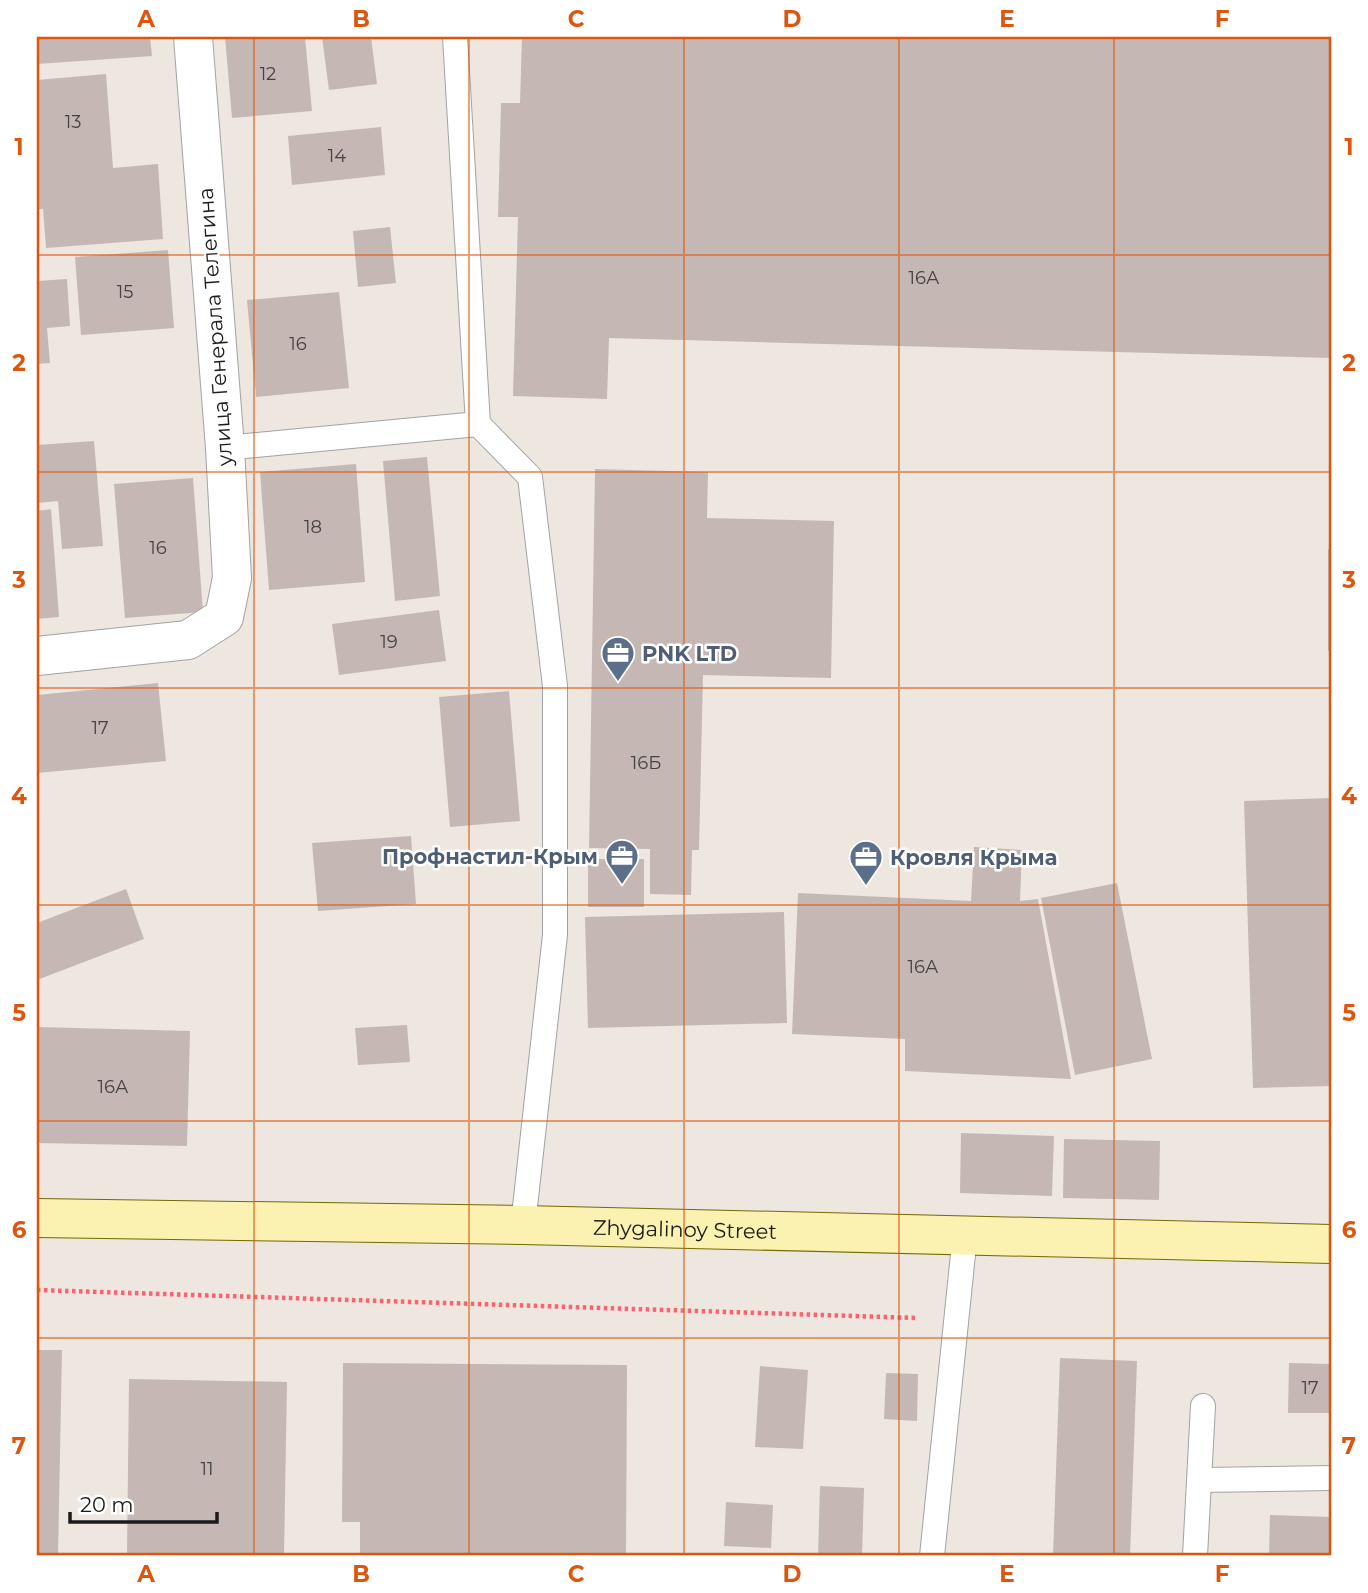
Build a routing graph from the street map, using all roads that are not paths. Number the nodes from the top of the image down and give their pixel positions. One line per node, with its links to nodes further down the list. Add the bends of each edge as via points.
1 (193, 37): 4 (street, улица Генерала Телегина)
2 (455, 37): 3 (lane)
3 (478, 424): 4 (lane); 7 (lane, via 530,477 555,686 555,935)
4 (225, 447): 5 (street, улица Генерала Телегина, via 232,578 224,617 188,640)
5 (37, 656)
6 (37, 1218): 7 (main road, Zhygalinoy Street)
7 (523, 1225): 8 (main road, Zhygalinoy Street)
8 (965, 1235): 9 (main road, Zhygalinoy Street); 13 (lane)
9 (1331, 1244)
10 (1203, 1406): 12 (lane)
11 (1331, 1478): 12 (lane)
12 (1200, 1480): 14 (lane)
13 (932, 1556)
14 (1195, 1556)

